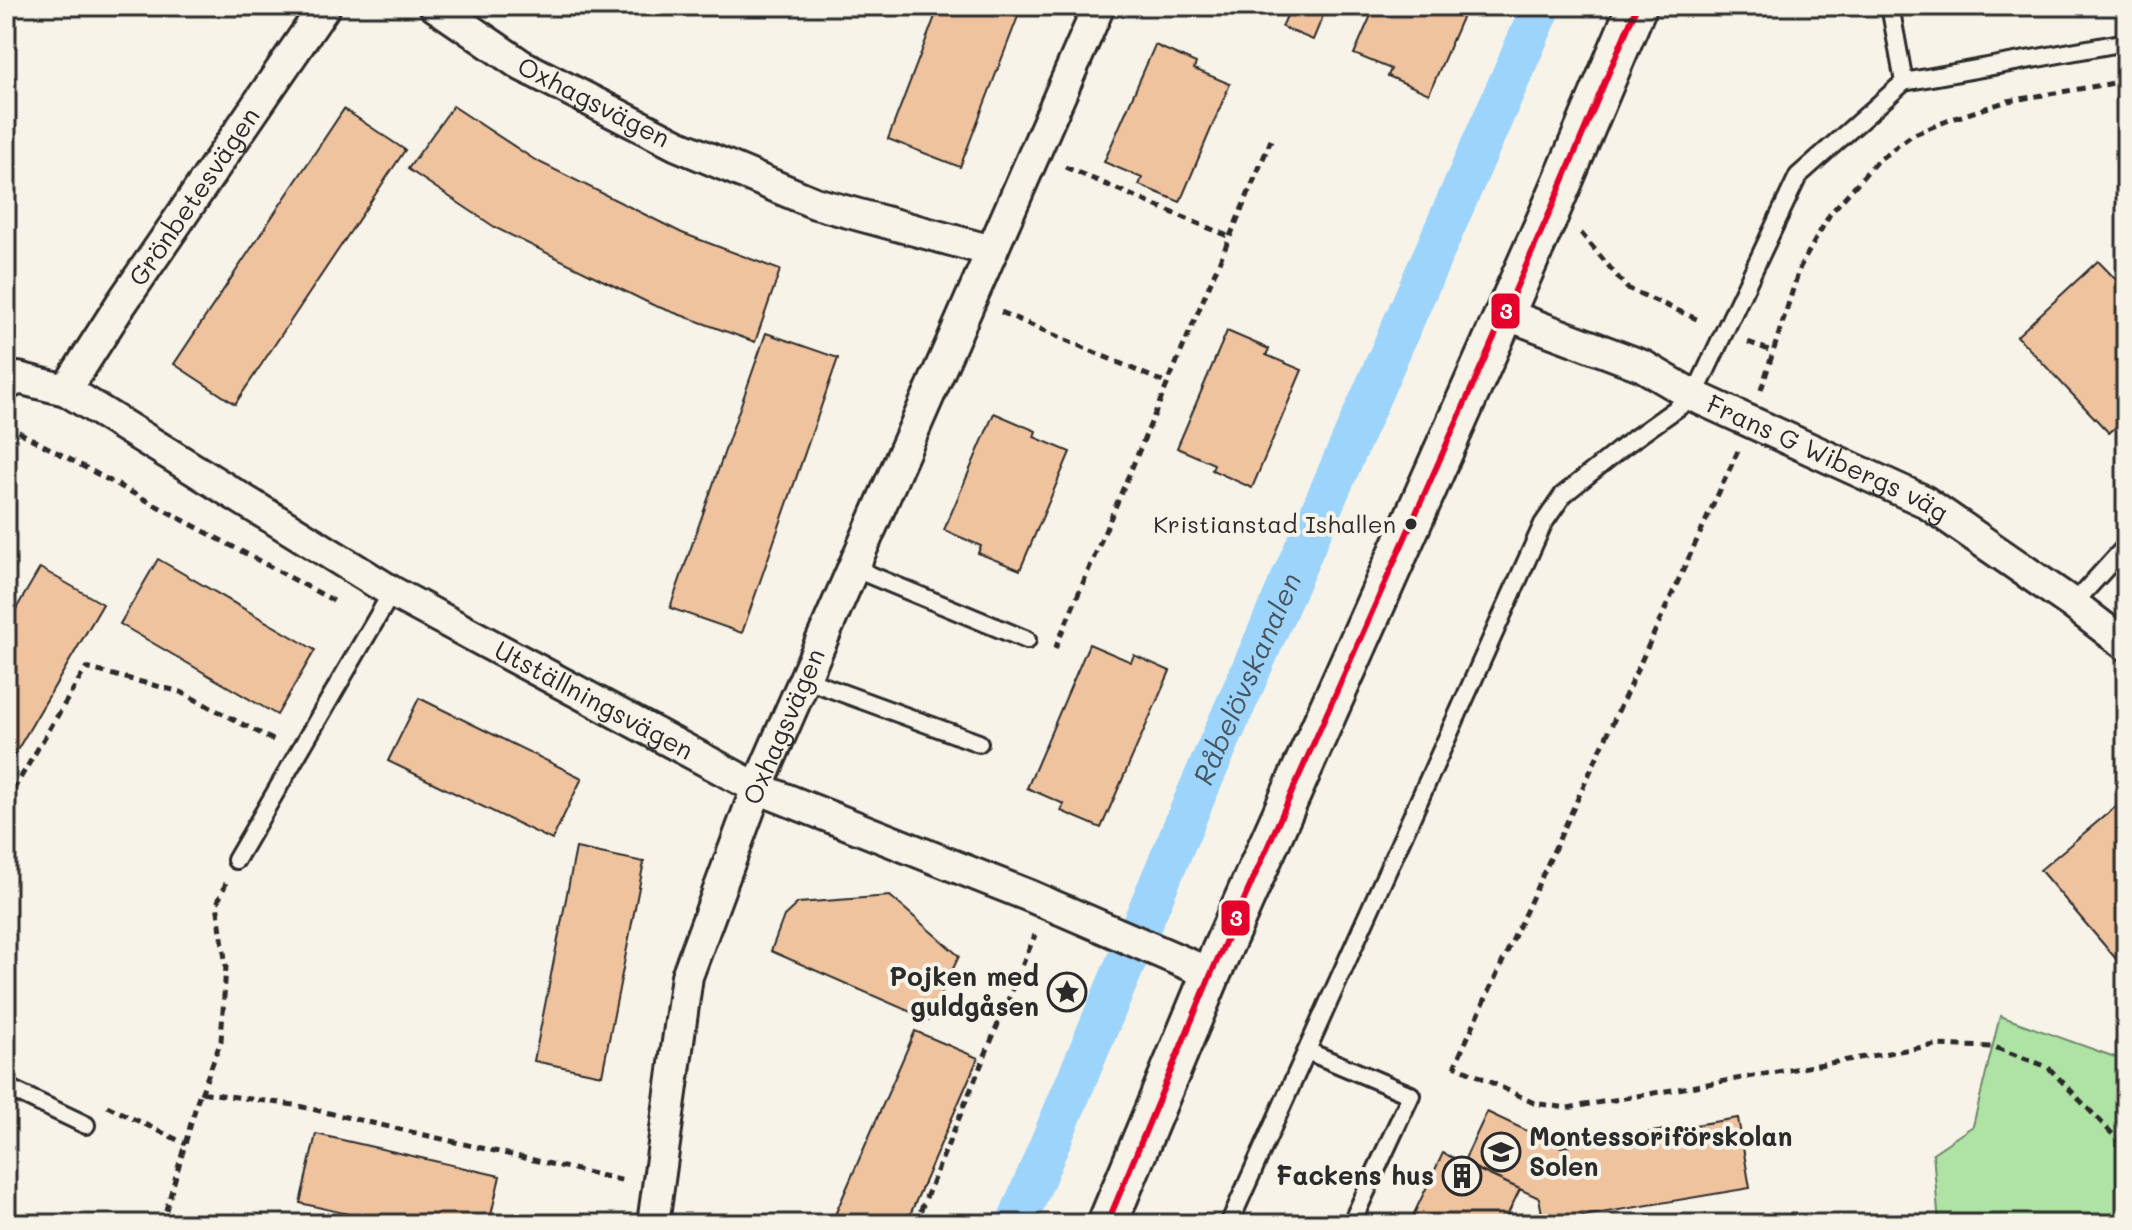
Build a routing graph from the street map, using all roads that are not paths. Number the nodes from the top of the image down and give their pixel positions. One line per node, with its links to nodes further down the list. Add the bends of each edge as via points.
1 (325, 6): 11 (street, Grönbetesvägen)
2 (435, 6): 8 (street, Oxhagsvägen, via 521,65 677,145 815,203)
3 (1099, 6): 8 (street, Oxhagsvägen)
4 (1637, 6): 9 (street)
5 (1890, 6): 7 (lane)
6 (2126, 42): 7 (lane)
7 (1904, 82): 12 (lane, via 1798,176)
8 (992, 251): 14 (street, Oxhagsvägen)
9 (1505, 314): 12 (street, Frans G Wibergs väg, via 1643,366); 23 (street)
10 (6, 385): 11 (street, Utställningsvägen, via 18,378)
11 (66, 390): 15 (street, Utställningsvägen)
12 (1694, 396): 16 (street, Frans G Wibergs väg, via 1924,501); 24 (lane, via 1563,495 1543,524)
13 (2126, 546): 16 (lane)
14 (853, 568): 17 (lane); 19 (street, Oxhagsvägen)
15 (392, 592): 21 (street, Utställningsvägen); 22 (lane)
16 (2073, 604): 18 (street, Frans G Wibergs väg)
17 (1027, 640)
18 (2126, 645)
19 (804, 679): 20 (lane); 21 (street, Oxhagsvägen)
20 (979, 743)
21 (757, 788): 23 (street, Utställningsvägen); 27 (street, Oxhagsvägen, via 687,976)
22 (236, 860)
23 (1211, 974): 28 (street)
24 (1307, 1051): 29 (lane); 30 (lane, via 1411,1095)
25 (6, 1087): 26 (lane)
26 (86, 1125)
27 (653, 1224)
28 (1107, 1224)
29 (1229, 1224)
30 (1351, 1224)

